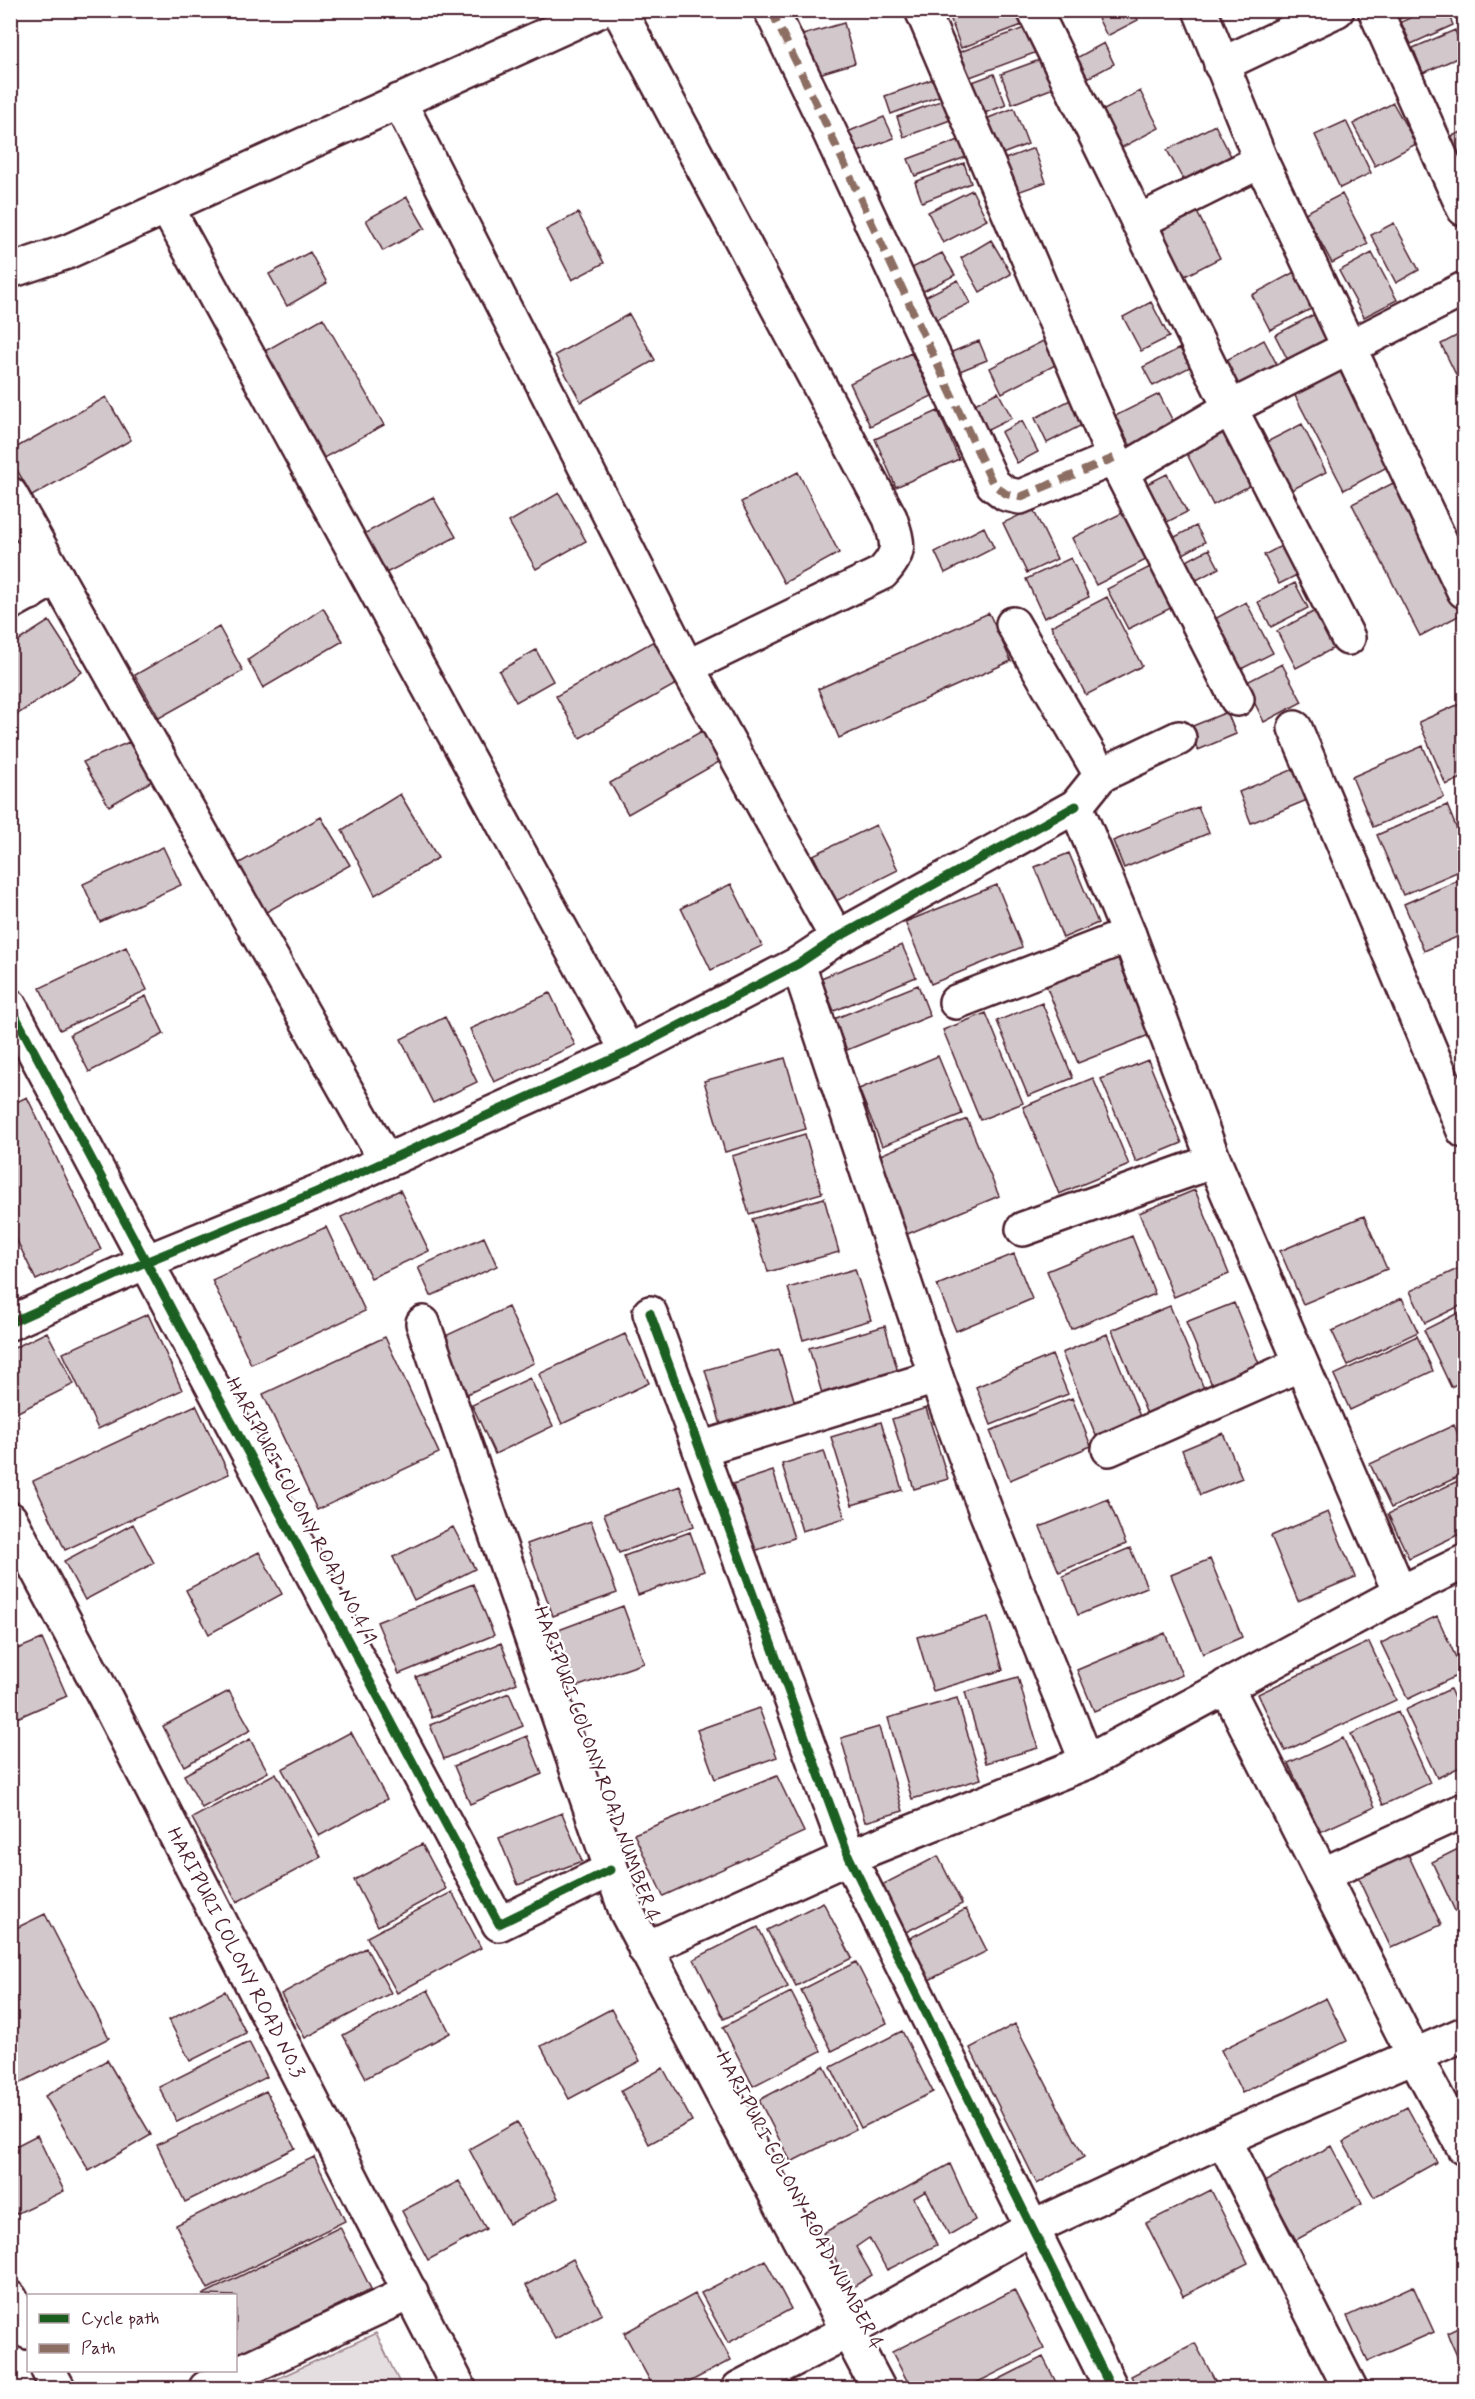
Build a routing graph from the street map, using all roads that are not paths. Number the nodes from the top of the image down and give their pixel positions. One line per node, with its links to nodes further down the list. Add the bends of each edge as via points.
1 (601, 10): 10 (street)
2 (619, 10): 26 (street, via 890,518 898,544 894,561 882,573)
3 (771, 10): 19 (street, via 993,484 1006,494 1020,497)
4 (922, 10): 19 (street)
5 (1034, 10): 14 (street)
6 (1200, 10): 9 (street)
7 (1337, 10): 9 (street)
8 (1375, 10): 13 (street)
9 (1221, 65): 11 (street)
10 (399, 100): 12 (street); 26 (street)
11 (1261, 161): 14 (street); 17 (street)
12 (167, 208): 15 (street, via 67,252); 37 (street)
13 (1464, 209)
14 (1138, 222): 18 (street)
15 (10, 271)
16 (1464, 289): 17 (street)
17 (1349, 346): 18 (street); 23 (street)
18 (1230, 408): 19 (street); 25 (street)
19 (1118, 465): 27 (street)
20 (10, 494): 22 (street)
21 (10, 557): 22 (street)
22 (33, 591): 39 (street)
23 (1464, 591)
24 (1013, 624): 30 (street)
25 (1348, 638)
26 (687, 667): 33 (street)
27 (1237, 699)
28 (1295, 728): 38 (street)
29 (1179, 738): 30 (street)
30 (1101, 775): 31 (street)
31 (1076, 806): 32 (street); 33 (street)
32 (1129, 935): 35 (street); 40 (street)
33 (837, 939): 34 (street)
34 (798, 964): 37 (street); 47 (street)
35 (956, 1002)
36 (10, 1006): 42 (street, HARIPURI COLONY ROAD NO.4/1)
37 (628, 1052): 39 (street)
38 (1464, 1131)
39 (386, 1161): 42 (street)
40 (1214, 1161): 41 (street); 46 (street)
41 (1023, 1229)
42 (148, 1261): 44 (street); 57 (street, HARIPURI COLONY ROAD NO.4/1, via 499,1924)
43 (650, 1313): 48 (street)
44 (10, 1323)
45 (423, 1323): 57 (street, HARIPURI COLONY ROAD NUMBER 4)
46 (1301, 1364): 49 (street); 52 (street)
47 (936, 1377): 48 (street); 54 (street)
48 (700, 1449): 56 (street)
49 (1109, 1449)
50 (10, 1519): 65 (street, HARIPURI COLONY ROAD NO.3)
51 (1464, 1562): 52 (street)
52 (1400, 1593): 53 (street)
53 (1226, 1686): 54 (street); 58 (street)
54 (1087, 1762): 56 (street)
55 (1464, 1810): 58 (street)
56 (849, 1857): 59 (street); 64 (street)
57 (610, 1870): 59 (street, HARIPURI COLONY ROAD NUMBER 4)
58 (1322, 1875): 61 (street)
59 (645, 1949): 68 (street, HARIPURI COLONY ROAD NUMBER 4)
60 (1464, 2034): 61 (street)
61 (1415, 2057): 62 (street); 63 (street)
62 (1223, 2139): 64 (street); 76 (street)
63 (1464, 2148)
64 (1032, 2228): 68 (street); 75 (street)
65 (411, 2292): 71 (street); 72 (street, HARIPURI COLONY ROAD NO.3)
66 (10, 2298): 67 (street)
67 (27, 2330)
68 (848, 2331): 73 (street); 74 (street, HARIPURI COLONY ROAD NUMBER 4)
69 (49, 2372): 70 (street)
70 (58, 2388)
71 (206, 2388)
72 (459, 2388)
73 (739, 2388)
74 (878, 2388)
75 (1111, 2388)
76 (1350, 2388)

